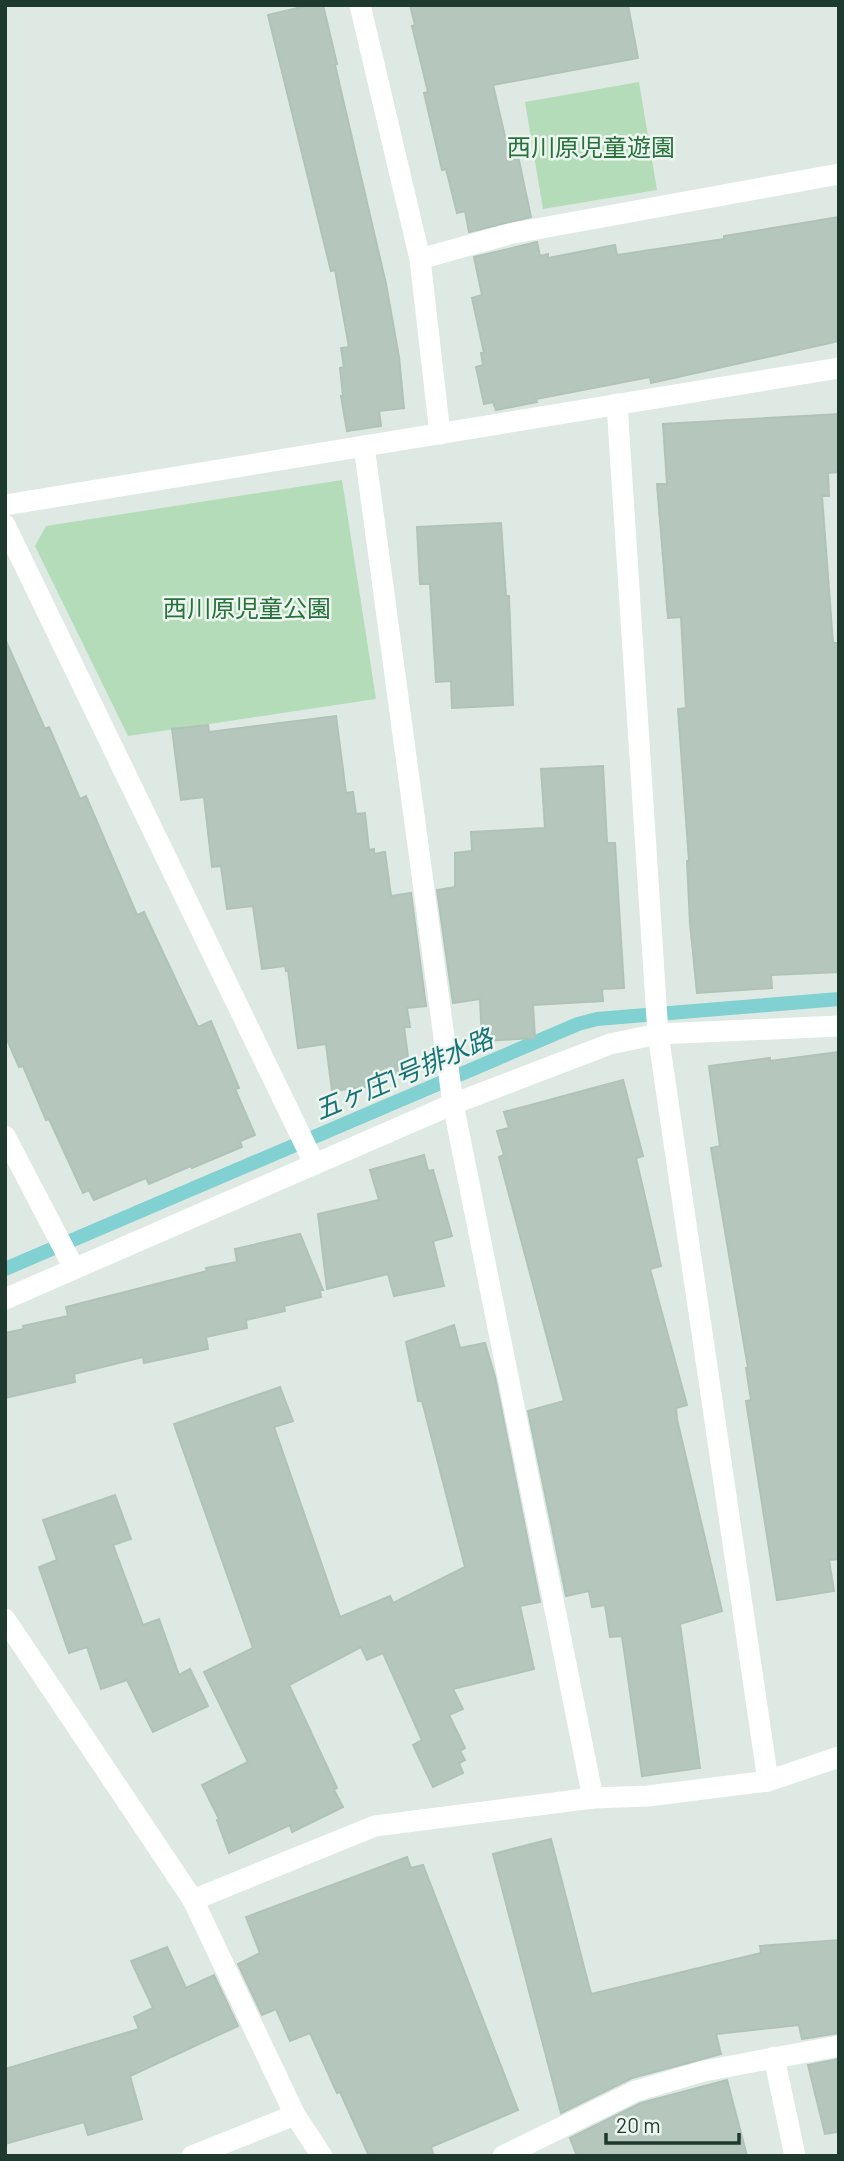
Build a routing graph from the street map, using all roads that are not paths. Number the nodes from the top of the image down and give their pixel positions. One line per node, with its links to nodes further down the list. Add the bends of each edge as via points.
1 (360, 5): 3 (street)
2 (839, 174): 3 (street, via 509,234)
3 (420, 260): 6 (street)
4 (838, 374): 5 (street)
5 (617, 404): 6 (street); 11 (street)
6 (440, 434): 7 (street)
7 (364, 446): 8 (street); 12 (street)
8 (5, 505)
9 (5, 525): 14 (street)
10 (839, 1026): 11 (street)
11 (657, 1028): 12 (street); 19 (street)
12 (453, 1097): 14 (street); 20 (street)
13 (5, 1136): 15 (street)
14 (312, 1157): 15 (street)
15 (65, 1252): 16 (street)
16 (5, 1299)
17 (5, 1619): 21 (street)
18 (839, 1757): 19 (street)
19 (768, 1781): 20 (street)
20 (593, 1798): 21 (street, via 375,1826)
21 (193, 1900): 24 (street)
22 (839, 2046): 23 (street)
23 (774, 2057): 27 (street, via 704,2070 636,2091); 28 (street)
24 (295, 2115): 25 (street); 26 (street)
25 (192, 2156)
26 (322, 2156)
27 (503, 2156)
28 (795, 2156)

